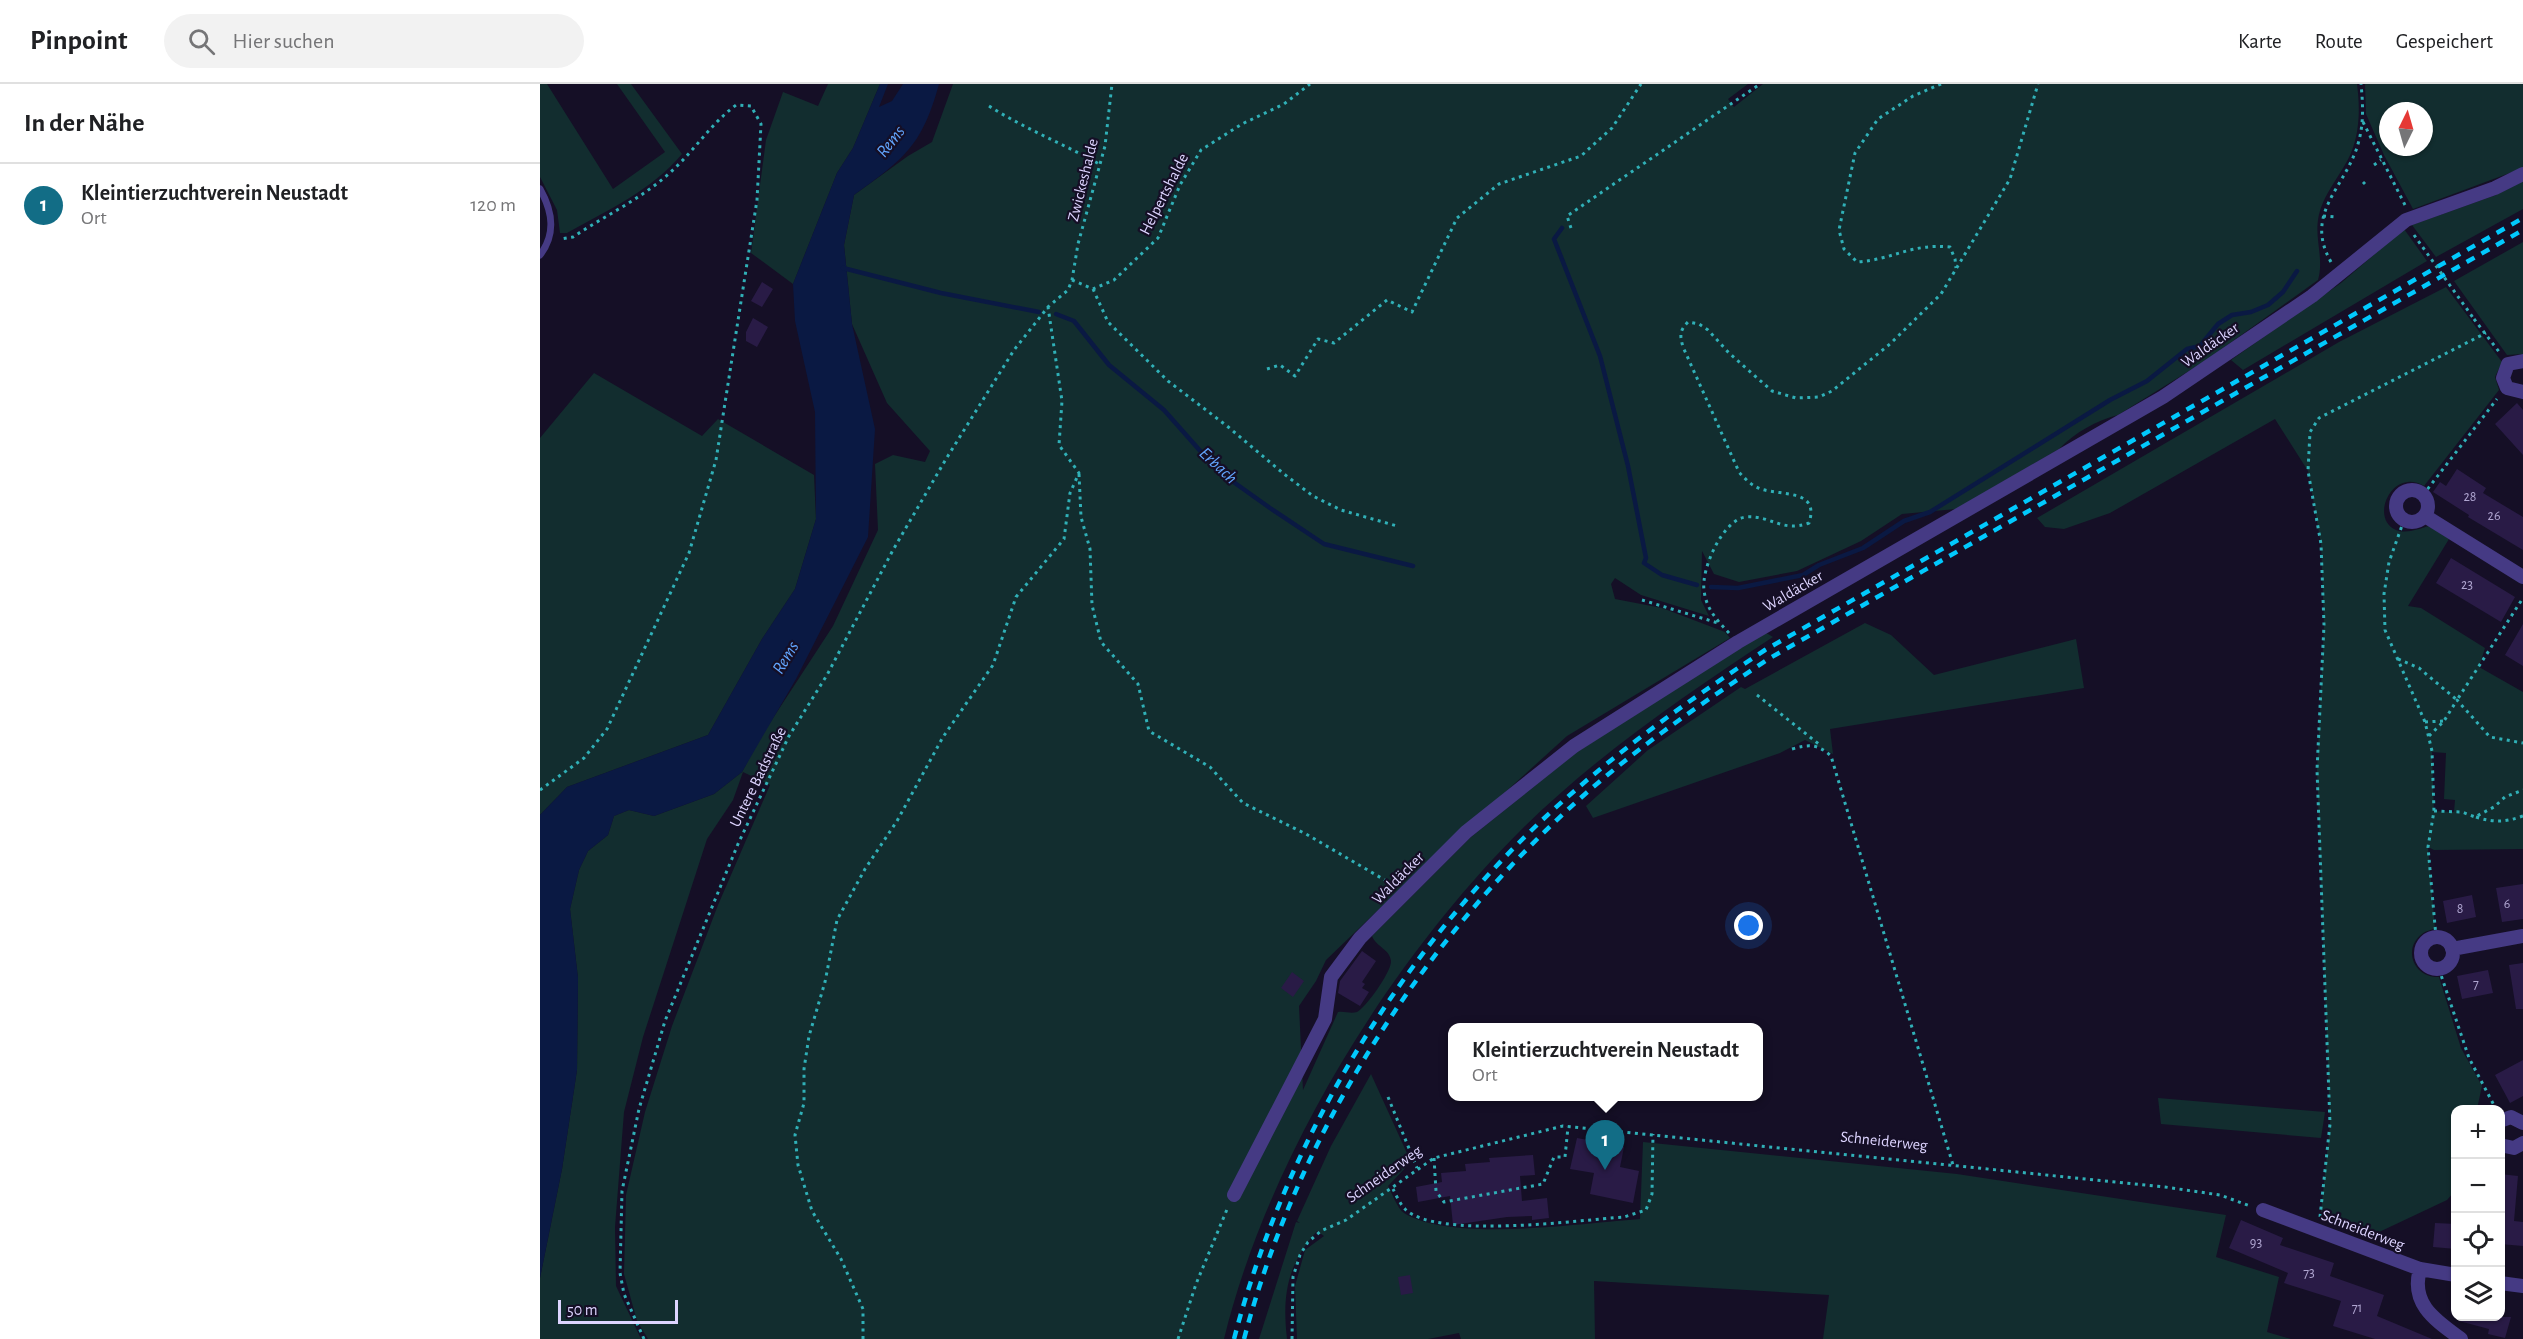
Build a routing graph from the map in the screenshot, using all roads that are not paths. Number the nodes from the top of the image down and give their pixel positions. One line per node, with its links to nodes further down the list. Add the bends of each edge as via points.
1 (2523, 174): 14 (street, Waldäcker, via 2406,220 2312,296 2163,397 1738,642 1574,746 1466,832 1360,938 1331,977 1325,1019)
2 (540, 189): 3 (lane, via 552,218 550,242)
3 (540, 255)
4 (2523, 361): 5 (street, via 2508,364 2504,372 2507,388)
5 (2523, 392)
6 (2425, 516): 6 (street, via 2428,507 2423,495 2412,490 2398,497 2396,508 2404,520 2416,522); 7 (street)
7 (2523, 577)
8 (2523, 936): 9 (street)
9 (2452, 949): 9 (street, via 2446,940 2436,937 2423,944 2421,955 2426,965 2439,969 2450,962)
10 (2505, 1119): 11 (street, via 2511,1117)
11 (2523, 1123)
12 (2523, 1143): 13 (street, via 2514,1149)
13 (2505, 1146)
14 (1234, 1195)
15 (2264, 1210): 16 (street, Schneiderweg)
16 (2420, 1269): 17 (street, Schneiderweg); 20 (street, via 2419,1300 2440,1324)
17 (2451, 1274)
18 (2505, 1284): 19 (street)
19 (2523, 1286)
20 (2461, 1339)

